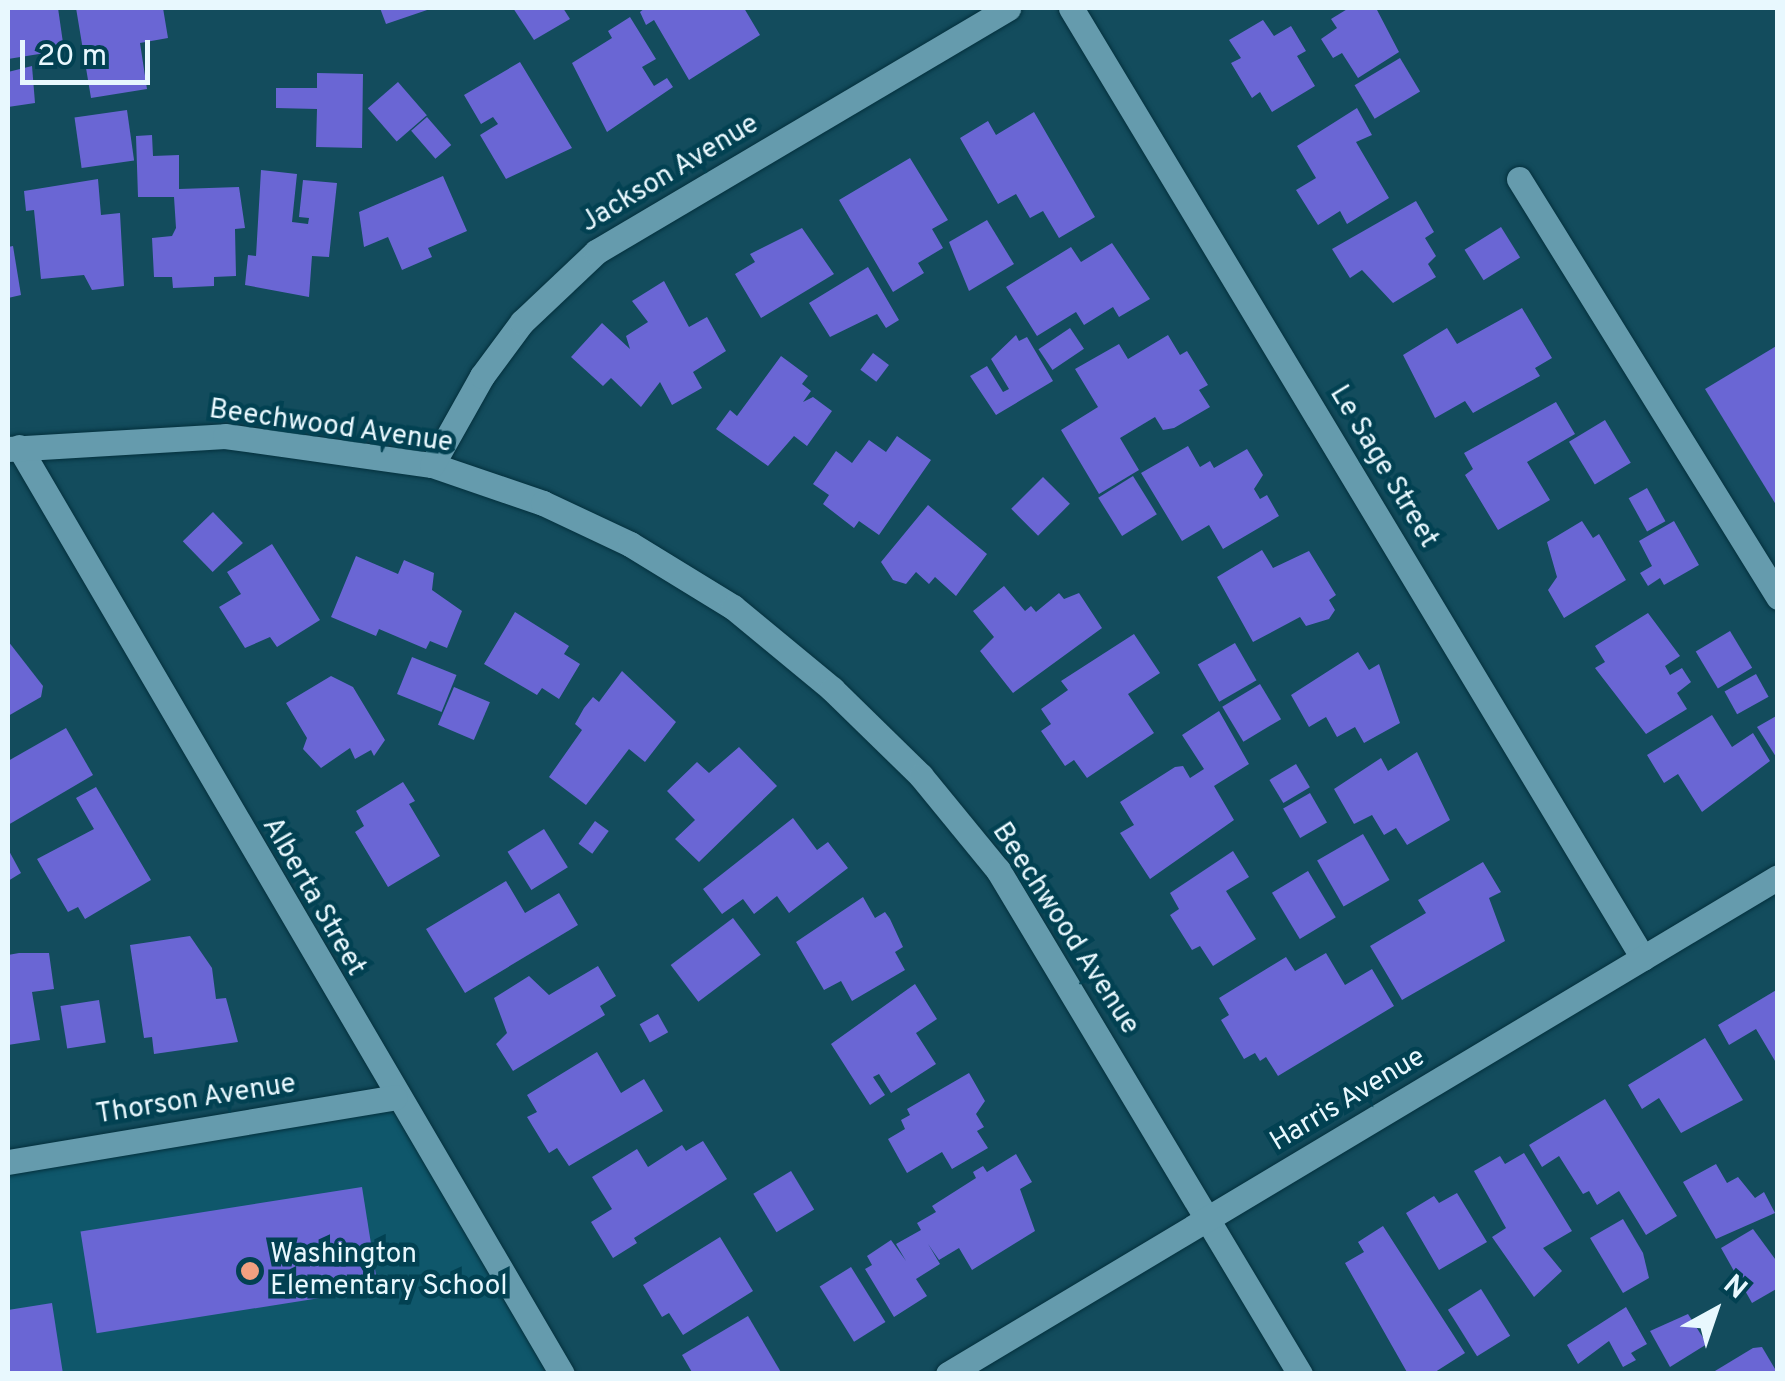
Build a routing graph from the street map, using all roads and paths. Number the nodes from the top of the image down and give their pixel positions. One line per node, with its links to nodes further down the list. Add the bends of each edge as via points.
1 (1008, 8): 5 (street, Jackson Avenue, via 596,252 522,322 482,376)
2 (1072, 8): 8 (street, Le Sage Street)
3 (1520, 179): 6 (street)
4 (13, 448): 5 (street, Beechwood Avenue, via 225,436); 9 (street, Alberta Street)
5 (432, 466): 11 (street, Beechwood Avenue, via 543,502 630,544 732,607 832,689 922,776 998,870)
6 (1778, 597)
7 (1778, 876): 8 (street, Harris Avenue)
8 (1643, 958): 11 (street, Harris Avenue)
9 (395, 1097): 10 (street, Thorson Avenue); 12 (street, Alberta Street)
10 (8, 1162)
11 (1207, 1219): 13 (street, Harris Avenue); 14 (street, Beechwood Avenue)
12 (562, 1374)
13 (948, 1374)
14 (1300, 1374)

